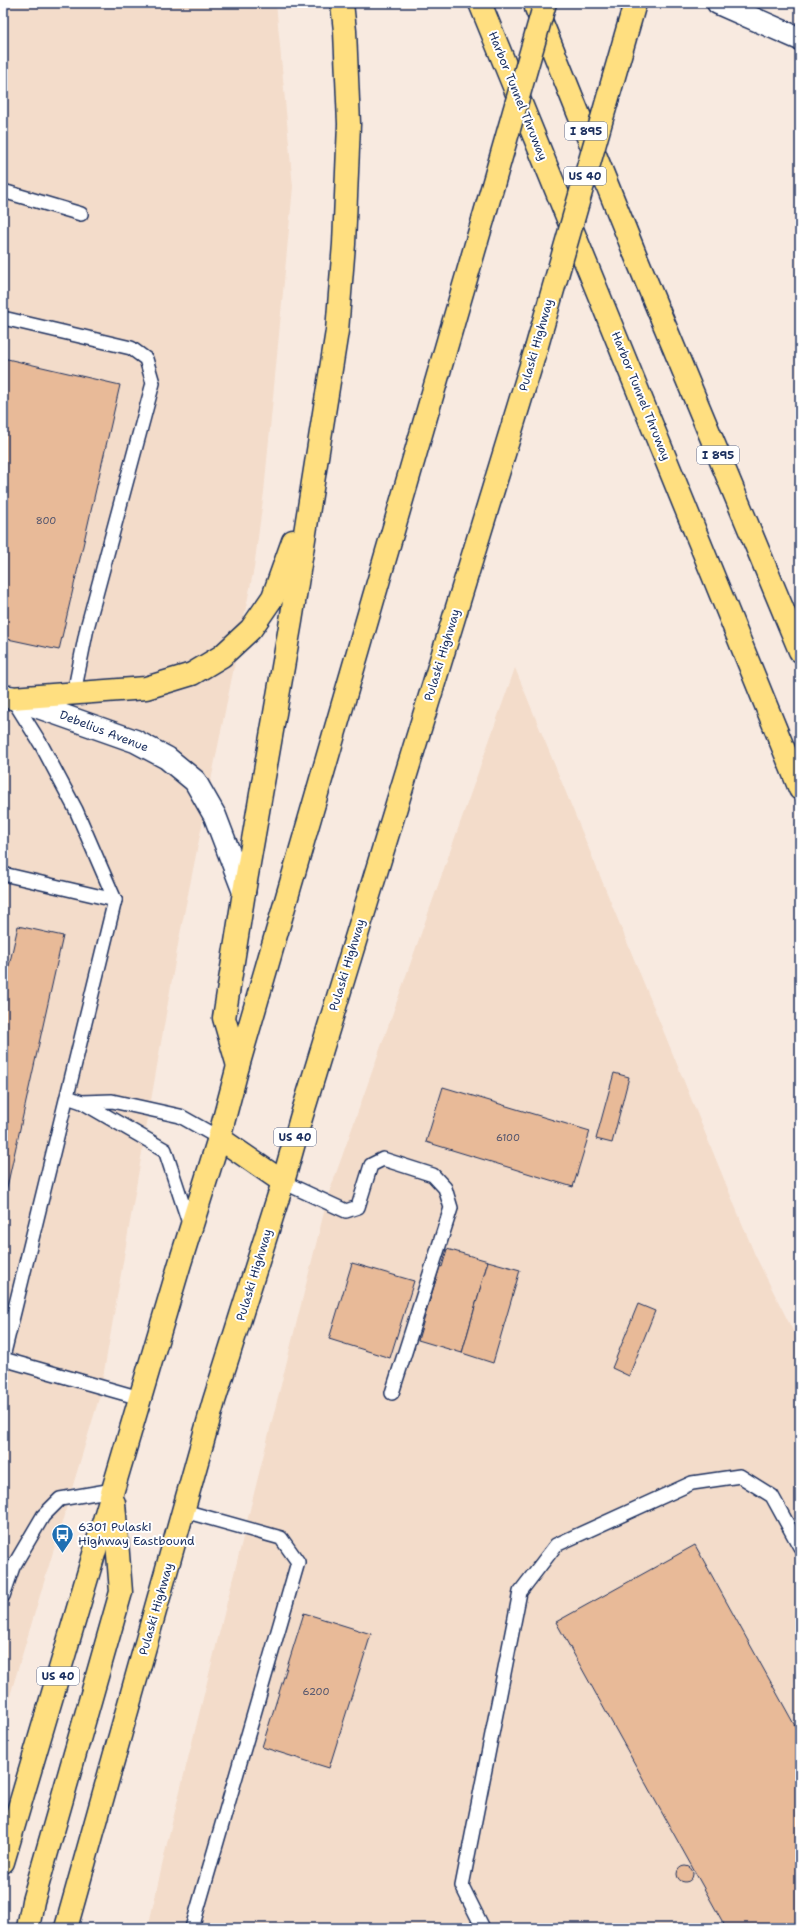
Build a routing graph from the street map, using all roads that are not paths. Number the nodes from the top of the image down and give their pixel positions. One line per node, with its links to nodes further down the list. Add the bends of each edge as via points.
1 (342, 3): 11 (main road, via 346,31 349,124 337,331)
2 (480, 3): 15 (main road, Harbor Tunnel Thruway)
3 (534, 3): 12 (main road, I 895)
4 (545, 3): 19 (main road, US 40, bridge)
5 (635, 3): 23 (main road, Pulaski Highway / US 40, bridge, via 536,350)
6 (718, 3): 7 (main road)
7 (800, 39)
8 (3, 191): 9 (lane)
9 (81, 214)
10 (3, 318): 13 (lane, via 131,348 146,359 153,383 87,628)
11 (324, 416): 13 (main road, via 291,549 273,597 251,629 222,656 192,674 146,688); 17 (main road)
12 (800, 651)
13 (74, 693): 14 (main road)
14 (8, 697): 17 (main road, Debelius Avenue, via 134,741 167,758 195,781 215,816); 18 (lane, via 42,746 76,810)
15 (800, 789)
16 (3, 874): 18 (lane)
17 (244, 892): 19 (main road, via 224,1018)
18 (115, 900): 20 (lane)
19 (238, 1066): 22 (main road, US 40)
20 (67, 1097): 21 (lane); 25 (lane)
21 (82, 1102): 22 (lane, via 112,1101 180,1116); 24 (lane, via 165,1150)
22 (219, 1138): 23 (main road); 24 (main road, US 40)
23 (283, 1182): 26 (lane, via 346,1211 358,1207 371,1165 383,1159 433,1174 445,1188 451,1208); 29 (main road, Pulaski Highway / US 40, via 214,1401)
24 (190, 1227): 27 (main road, US 40)
25 (3, 1358): 27 (lane)
26 (392, 1393)
27 (140, 1398): 28 (main road, US 40)
28 (113, 1490): 31 (lane, via 60,1499 43,1516 13,1567); 32 (main road, US 40); 33 (main road, via 121,1592 33,1901)
29 (184, 1511): 34 (main road, Pulaski Highway / US 40); 35 (lane, via 281,1538 298,1562)
30 (800, 1547): 36 (lane, via 772,1496 740,1476 692,1483 556,1545 520,1592 462,1886)
31 (3, 1596)
32 (3, 1862)
33 (28, 1928)
34 (66, 1928)
35 (192, 1928)
36 (483, 1928)

